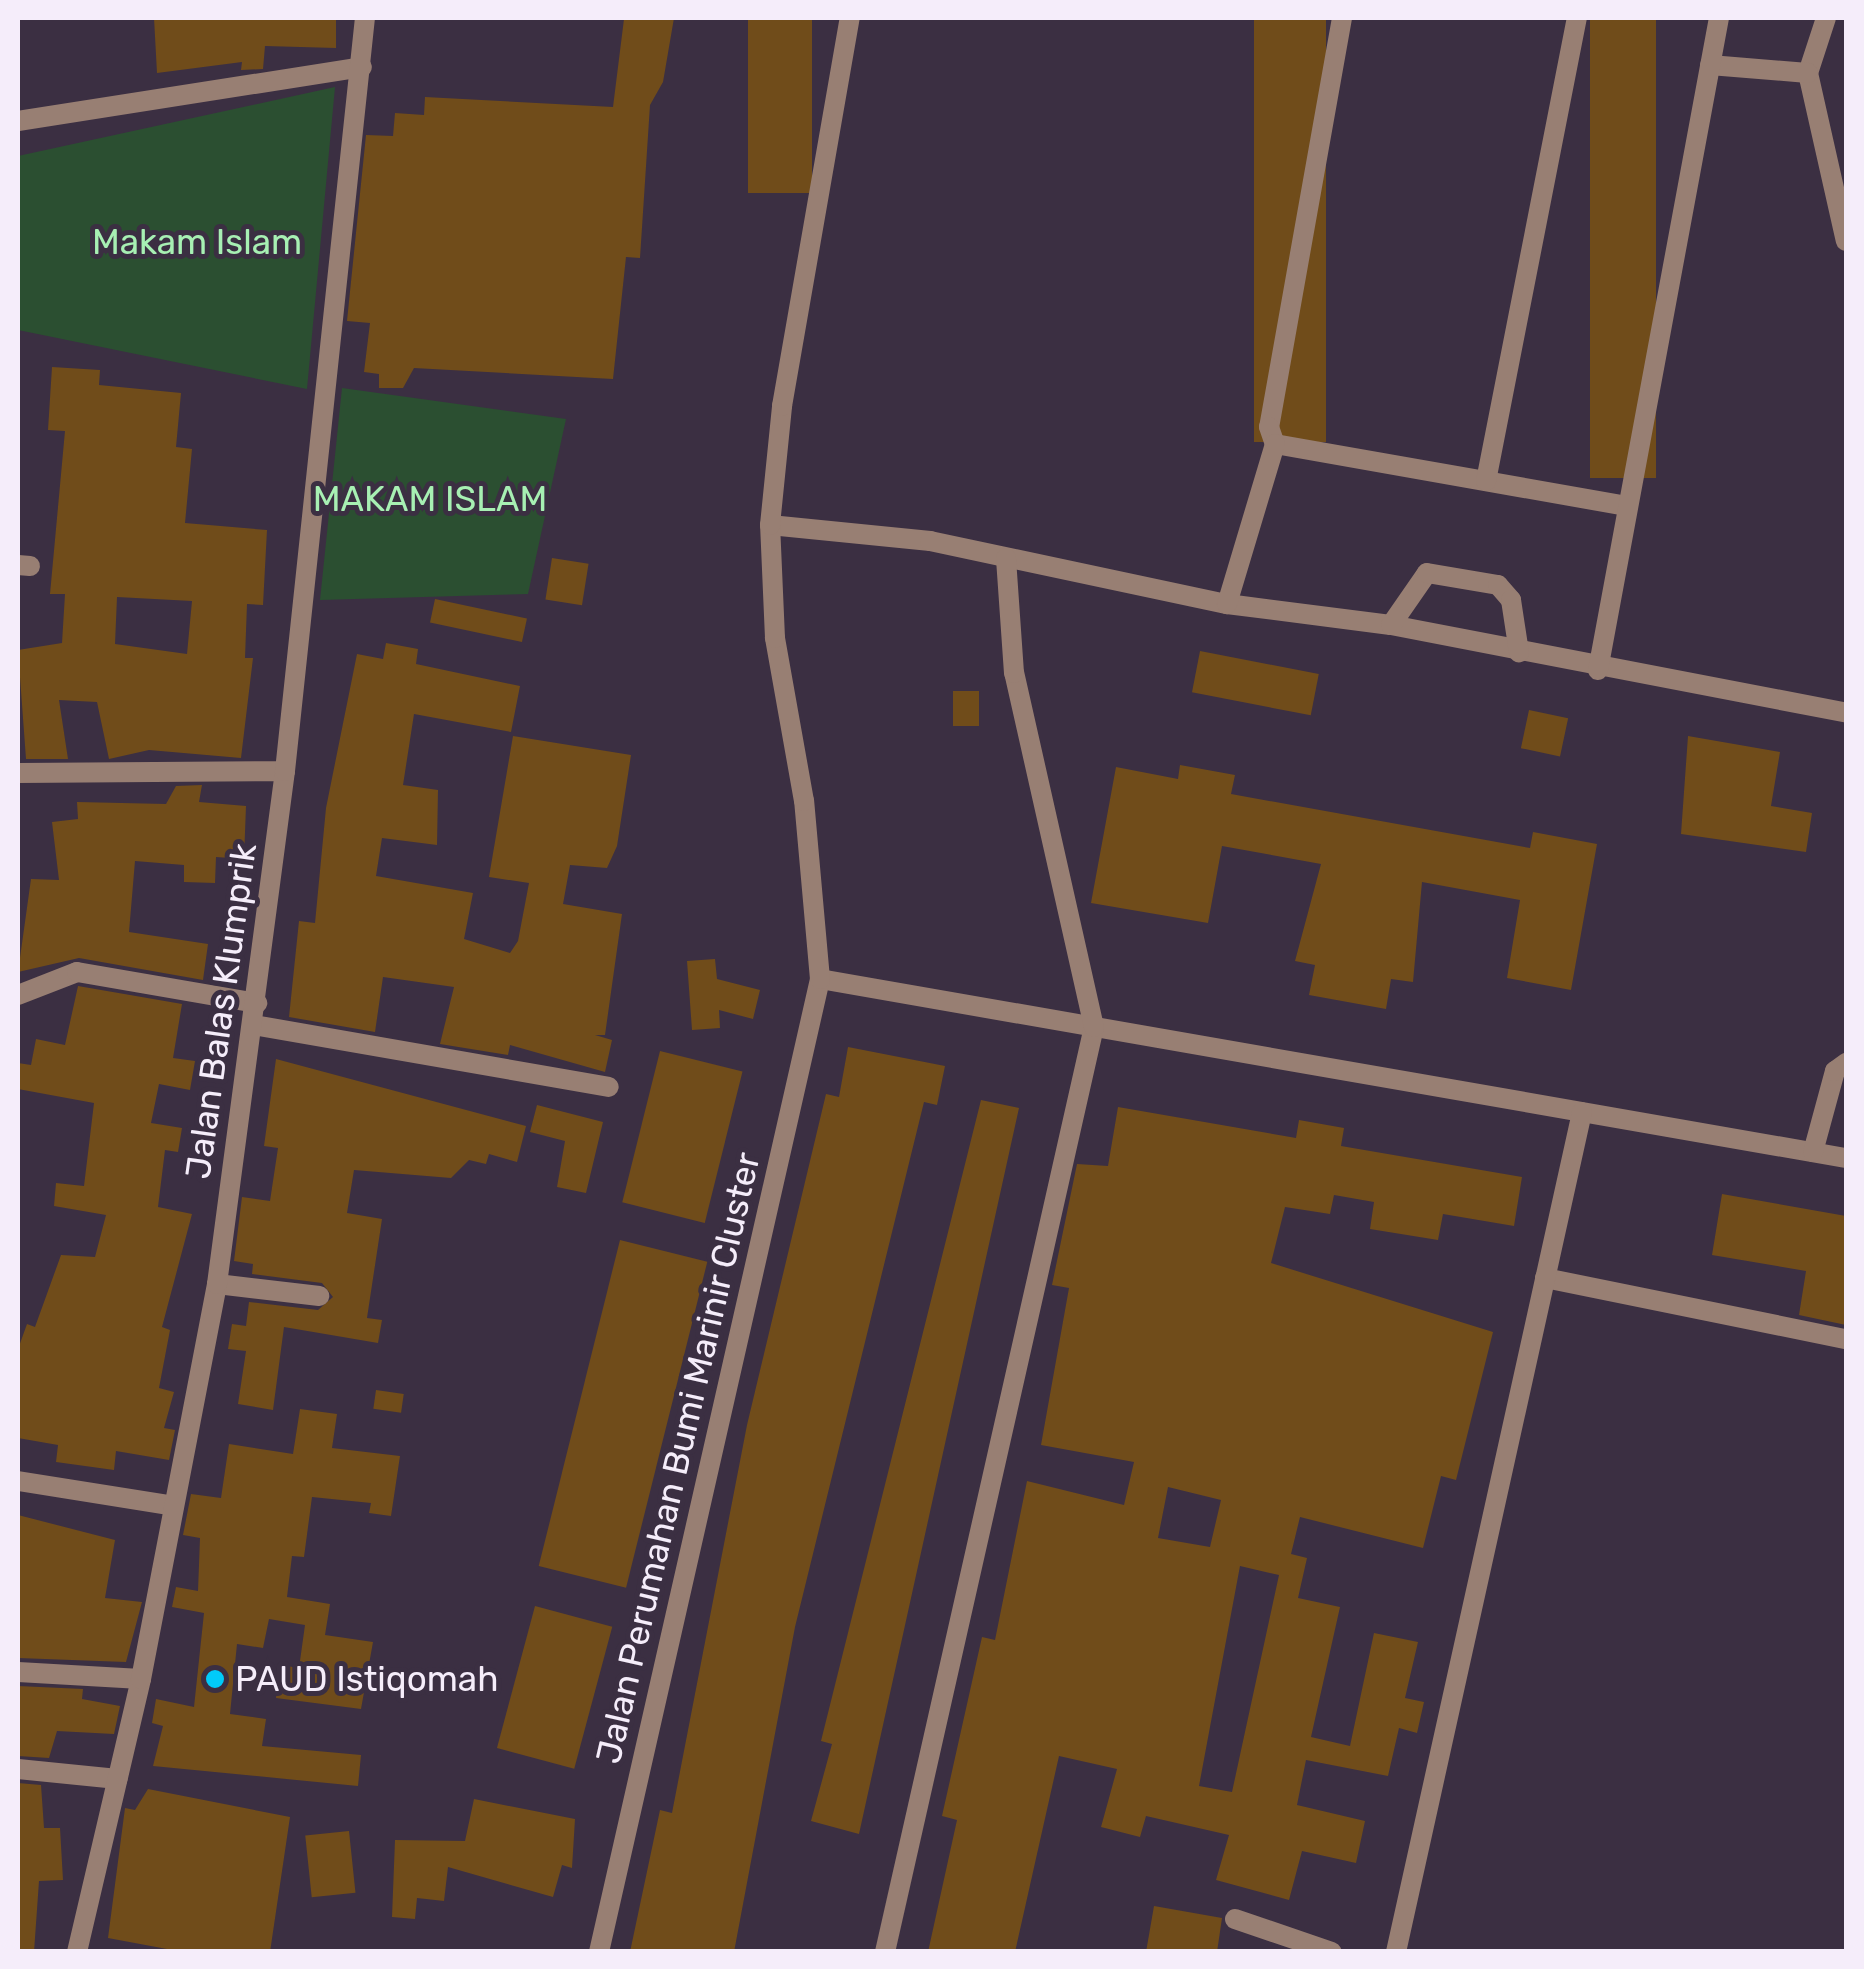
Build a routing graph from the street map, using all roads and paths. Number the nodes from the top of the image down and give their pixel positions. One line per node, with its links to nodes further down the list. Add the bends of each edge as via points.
1 (365, 18): 8 (street, Jalan Balas Klumprik)
2 (850, 18): 15 (street, Jalan Perumahan Bumi Marinir Cluster, via 787,371)
3 (1342, 18): 12 (street, via 1270,427)
4 (1576, 18): 13 (street)
5 (1719, 18): 7 (street)
6 (1826, 18): 9 (street)
7 (1710, 64): 9 (street); 14 (street)
8 (362, 67): 10 (street); 22 (street, Jalan Balas Klumprik)
9 (1808, 73): 11 (street)
10 (18, 121)
11 (1846, 240)
12 (1275, 444): 13 (street); 17 (street)
13 (1486, 481): 14 (street)
14 (1625, 506): 20 (street)
15 (770, 525): 16 (street); 24 (street, Jalan Perumahan Bumi Marinir Cluster, via 775,638 804,801)
16 (1006, 558): 17 (street); 28 (street, via 1018,692)
17 (1226, 604): 18 (street)
18 (1391, 625): 19 (street); 19 (street, via 1427,573 1498,585 1511,600)
19 (1519, 652): 20 (street)
20 (1598, 670): 21 (street)
21 (1846, 713)
22 (285, 771): 23 (street); 26 (street, Jalan Balas Klumprik)
23 (18, 773)
24 (820, 979): 28 (street); 46 (street, Jalan Perumahan Bumi Marinir Cluster)
25 (18, 995): 26 (street, via 77,972)
26 (258, 1003): 27 (street, Jalan Balas Klumprik)
27 (254, 1025): 30 (street); 35 (street, Jalan Balas Klumprik)
28 (1094, 1026): 31 (street); 47 (street)
29 (1846, 1063): 32 (street, via 1835,1071)
30 (609, 1087)
31 (1582, 1112): 32 (street); 34 (street)
32 (1813, 1152): 33 (street)
33 (1846, 1158)
34 (1545, 1278): 37 (street); 49 (street)
35 (217, 1284): 36 (street); 39 (street, Jalan Balas Klumprik)
36 (319, 1296)
37 (1846, 1339)
38 (18, 1480): 39 (street)
39 (174, 1506): 41 (street, Jalan Balas Klumprik)
40 (18, 1672): 41 (street)
41 (142, 1679): 43 (street, Jalan Balas Klumprik)
42 (18, 1769): 43 (street)
43 (118, 1780): 45 (street, Jalan Balas Klumprik)
44 (1234, 1920): 48 (street)
45 (77, 1952)
46 (600, 1952)
47 (886, 1952)
48 (1332, 1952)
49 (1396, 1952)

